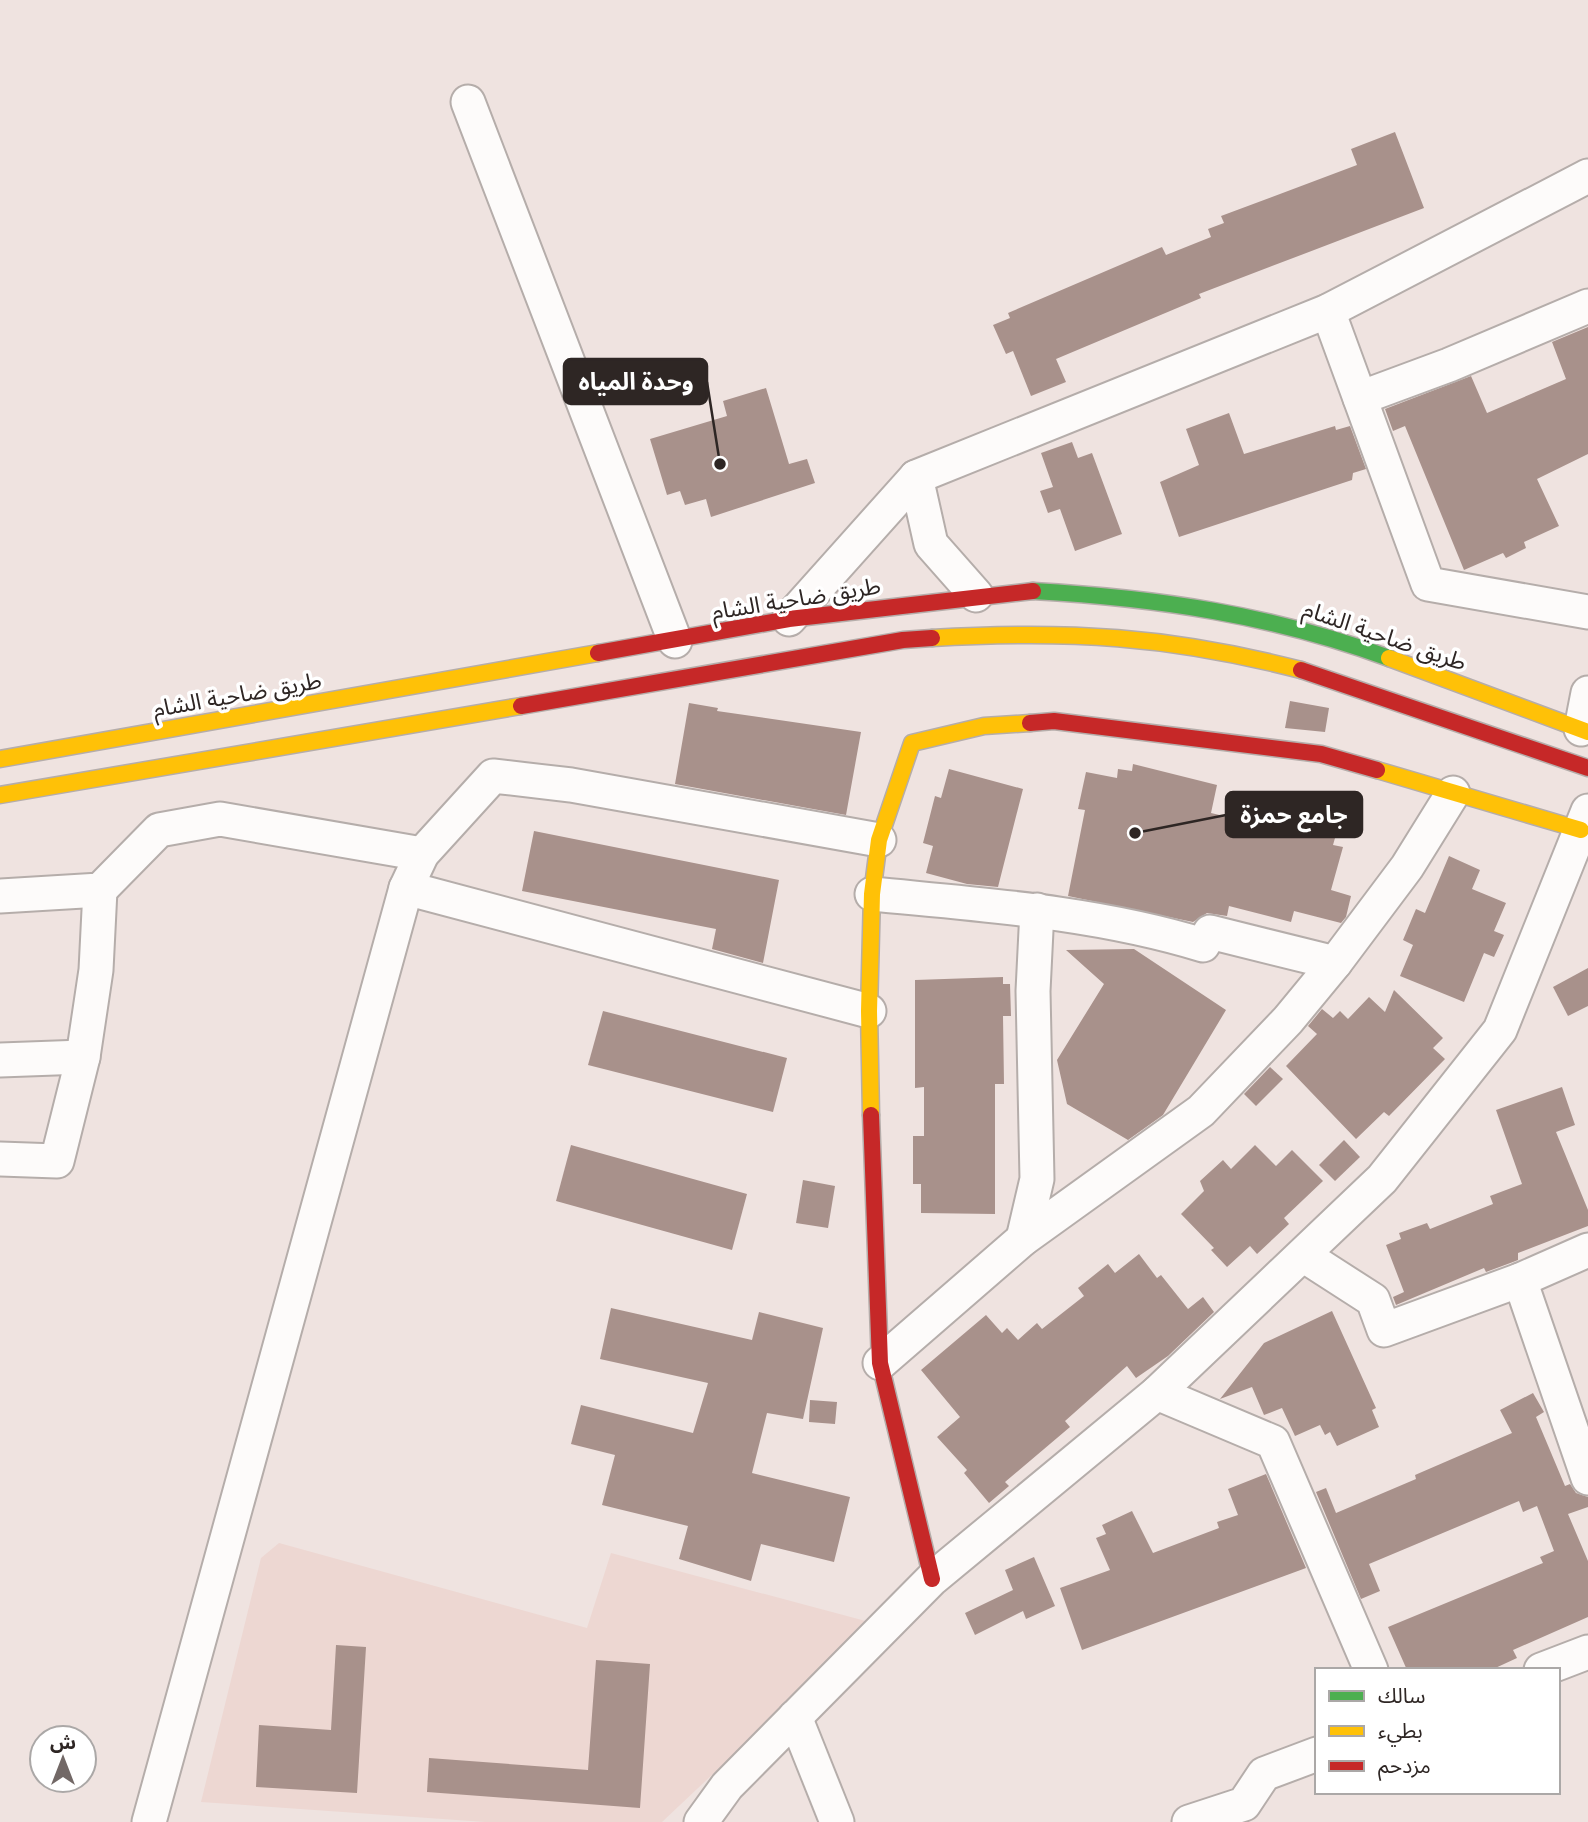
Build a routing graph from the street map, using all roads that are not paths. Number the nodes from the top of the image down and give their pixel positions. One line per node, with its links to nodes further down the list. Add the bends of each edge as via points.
1 (468, 102): 10 (street)
2 (1582, 185): 4 (street)
3 (1588, 306): 5 (street)
4 (1328, 311): 5 (street); 6 (street)
5 (1360, 398): 8 (street, via 1428,583)
6 (916, 477): 7 (street, via 931,544); 9 (street)
7 (976, 595): 9 (main road, طريق ضاحية الشام); 12 (main road, طريق ضاحية الشام, via 1126,596 1234,613 1328,636)
8 (1588, 612)
9 (789, 619): 10 (main road, طريق ضاحية الشام)
10 (675, 640): 13 (main road, طريق ضاحية الشام)
11 (1588, 693): 12 (street)
12 (1584, 731)
13 (0, 759)
14 (1588, 768): 16 (main road, via 1312,673 1132,637 1020,632 903,640)
15 (1453, 793): 17 (main road); 18 (main road, via 1321,754 1055,721 984,726 912,743); 25 (street, via 1407,867)
16 (0, 796)
17 (1584, 821): 32 (street, via 1500,1030 1382,1180)
18 (879, 840): 19 (street, via 571,785 493,776); 22 (main road)
19 (422, 854): 20 (street); 21 (street, via 220,819 159,830)
20 (405, 888): 26 (street); 43 (street)
21 (100, 890): 23 (street); 27 (street, via 96,970)
22 (872, 894): 24 (street); 26 (main road)
23 (0, 896)
24 (1037, 910): 25 (street, via 1099,919 1203,945 1210,932); 30 (street, via 1033,990 1037,1180)
25 (1335, 963): 30 (street, via 1201,1111)
26 (869, 1011): 34 (main road)
27 (83, 1057): 28 (street); 29 (street, via 57,1161)
28 (0, 1060)
29 (0, 1159)
30 (1023, 1239): 34 (street)
31 (1588, 1250): 33 (street)
32 (1303, 1255): 33 (street, via 1373,1300 1384,1330); 35 (street)
33 (1520, 1280): 36 (street)
34 (880, 1363): 37 (main road)
35 (1157, 1393): 37 (street); 39 (street, via 1273,1442)
36 (1588, 1478)
37 (932, 1579): 41 (street)
38 (1588, 1652): 40 (street)
39 (1370, 1668)
40 (1546, 1668)
41 (795, 1717): 44 (street, via 727,1786); 45 (street)
42 (1315, 1755): 46 (street, via 1264,1774 1244,1804)
43 (149, 1822)
44 (701, 1822)
45 (837, 1822)
46 (1189, 1822)

